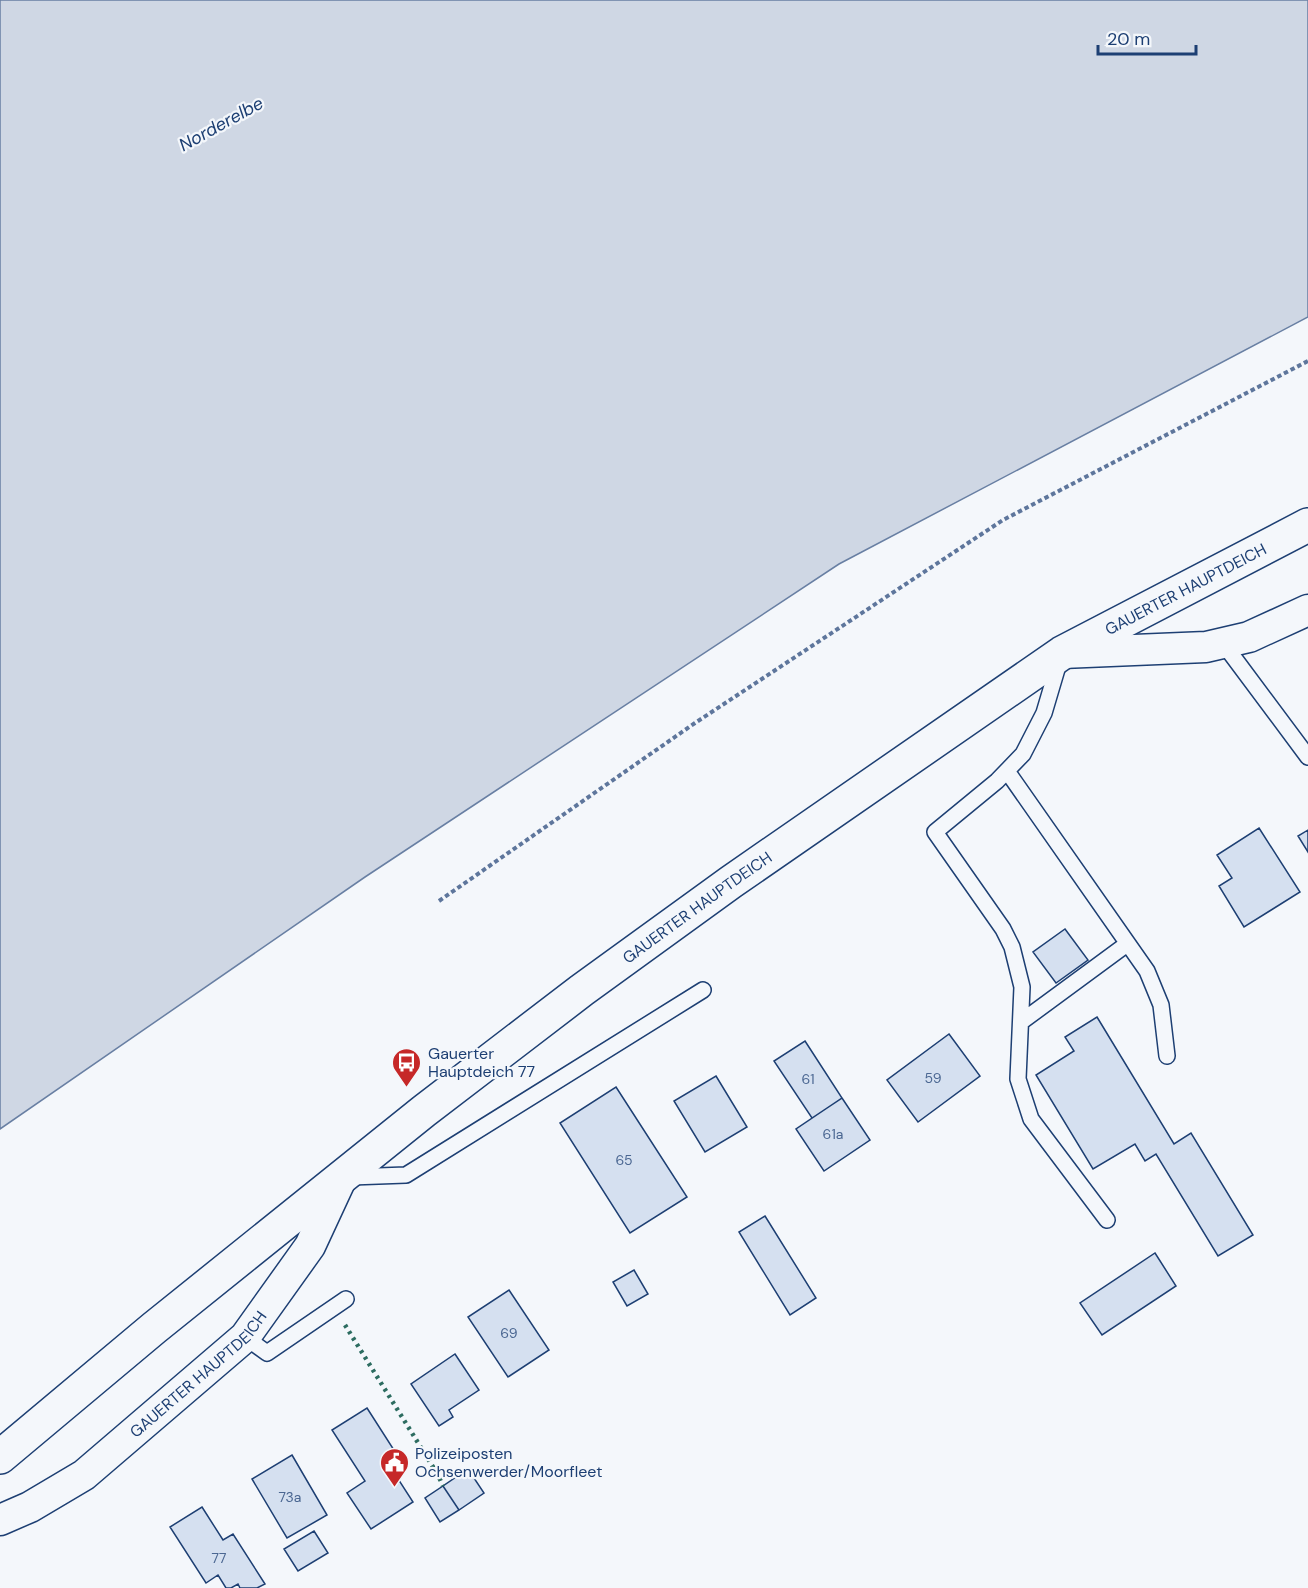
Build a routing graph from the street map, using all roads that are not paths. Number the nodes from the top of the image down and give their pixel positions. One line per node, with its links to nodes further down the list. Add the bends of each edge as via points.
1 (1308, 525): 4 (street, GAUERTER HAUPTDEICH)
2 (1308, 610): 3 (street, GAUERTER HAUPTDEICH, via 1250,637)
3 (1223, 643): 4 (street, GAUERTER HAUPTDEICH); 5 (lane)
4 (1062, 653): 6 (lane, via 1044,713 1023,754); 11 (street, GAUERTER HAUPTDEICH, via 582,990)
5 (1308, 757)
6 (1007, 771): 7 (lane); 9 (lane, via 935,832 1012,947 1022,987)
7 (1127, 944): 9 (lane); 10 (lane, via 1147,971 1161,1005)
8 (704, 990): 11 (lane, via 406,1175)
9 (1021, 1022): 12 (lane, via 1018,1080 1031,1119)
10 (1167, 1056)
11 (342, 1177): 14 (street, GAUERTER HAUPTDEICH, via 310,1246); 15 (street, GAUERTER HAUPTDEICH)
12 (1107, 1220)
13 (346, 1299): 14 (lane, via 267,1353)
14 (245, 1337): 16 (street, GAUERTER HAUPTDEICH, via 84,1475)
15 (0, 1457)
16 (0, 1520)

